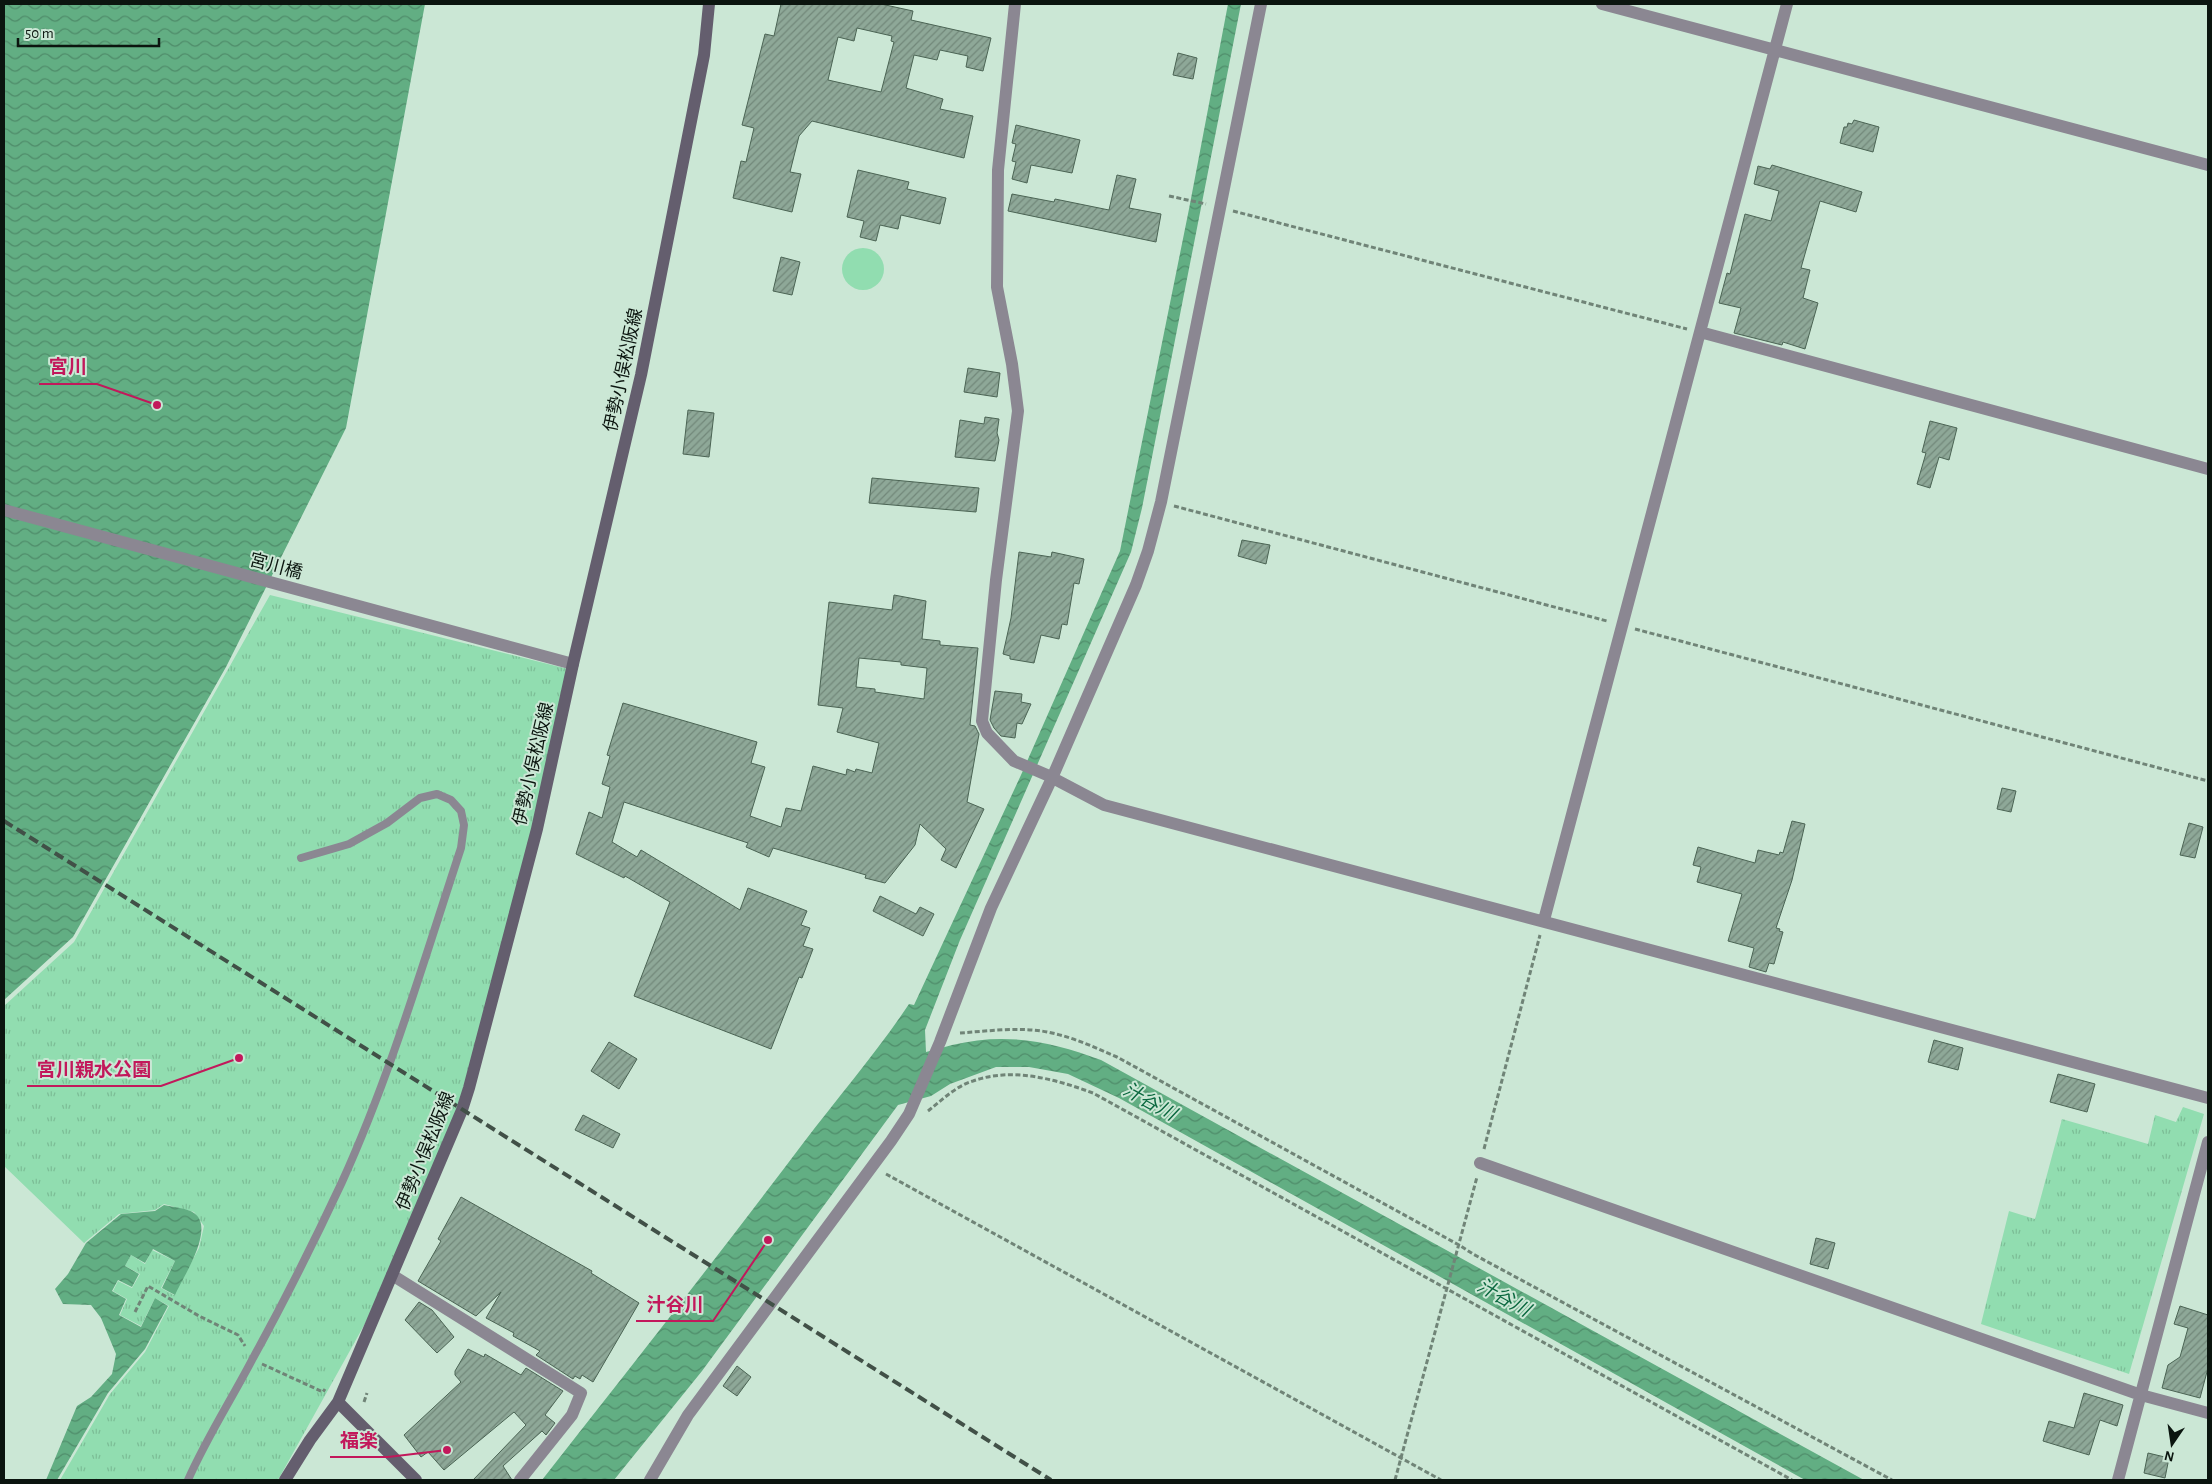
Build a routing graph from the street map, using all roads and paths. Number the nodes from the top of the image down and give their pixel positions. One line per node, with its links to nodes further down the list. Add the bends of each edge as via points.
1 (709, 4): 15 (main road, 伊勢小俣松阪線, via 704,55 641,375)
2 (1016, 4): 16 (street, via 998,170 997,286 1018,411 982,721 987,733 1014,761)
3 (1261, 4): 9 (street)
4 (1602, 4): 6 (street)
5 (1787, 4): 6 (street)
6 (1775, 50): 7 (street); 10 (street)
7 (2208, 165)
8 (1169, 196): 9 (path)
9 (1220, 207): 10 (path); 12 (street)
10 (1700, 332): 11 (street); 14 (street)
11 (2208, 469)
12 (1161, 502): 14 (path); 16 (street, via 1136,585)
13 (4, 510): 15 (street, 宮川橋)
14 (1621, 625): 17 (path); 19 (street)
15 (573, 664): 27 (main road, 伊勢小俣松阪線, via 537,829 469,1088)
16 (1049, 776): 19 (street, via 1104,804); 20 (street, via 991,908)
17 (2208, 781)
18 (301, 858): 30 (lane, via 349,844 387,823 420,798 437,794 451,800 461,811 464,825 461,848 383,1083 343,1180)
19 (1544, 920): 21 (street); 24 (path)
20 (942, 1036): 25 (street, via 909,1114); 26 (path, via 1019,1029 1051,1032 1081,1041 1117,1057)
21 (2208, 1098)
22 (922, 1115): 28 (path, via 972,1081 1028,1075 1060,1080 1093,1093)
23 (2208, 1142): 33 (street)
24 (1480, 1162): 26 (path); 33 (street)
25 (872, 1166): 37 (path); 42 (street, via 688,1415)
26 (1458, 1247): 28 (path); 46 (path)
27 (392, 1274): 34 (main road, 伊勢小俣松阪線); 41 (street, via 581,1393 572,1415)
28 (1447, 1288): 37 (path); 45 (path)
29 (135, 1312): 30 (path, via 148,1286 238,1335)
30 (253, 1359): 31 (path, via 323,1392); 38 (lane)
31 (328, 1384)
32 (367, 1393): 35 (path)
33 (2141, 1396): 36 (street); 47 (street)
34 (338, 1402): 39 (main road, 伊勢小俣松阪線); 40 (main road)
35 (364, 1402)
36 (2208, 1413)
37 (1401, 1458): 43 (path); 44 (path)
38 (188, 1480)
39 (285, 1480)
40 (416, 1480)
41 (520, 1480)
42 (650, 1480)
43 (1395, 1480)
44 (1441, 1480)
45 (1792, 1480)
46 (1892, 1480)
47 (2118, 1480)

